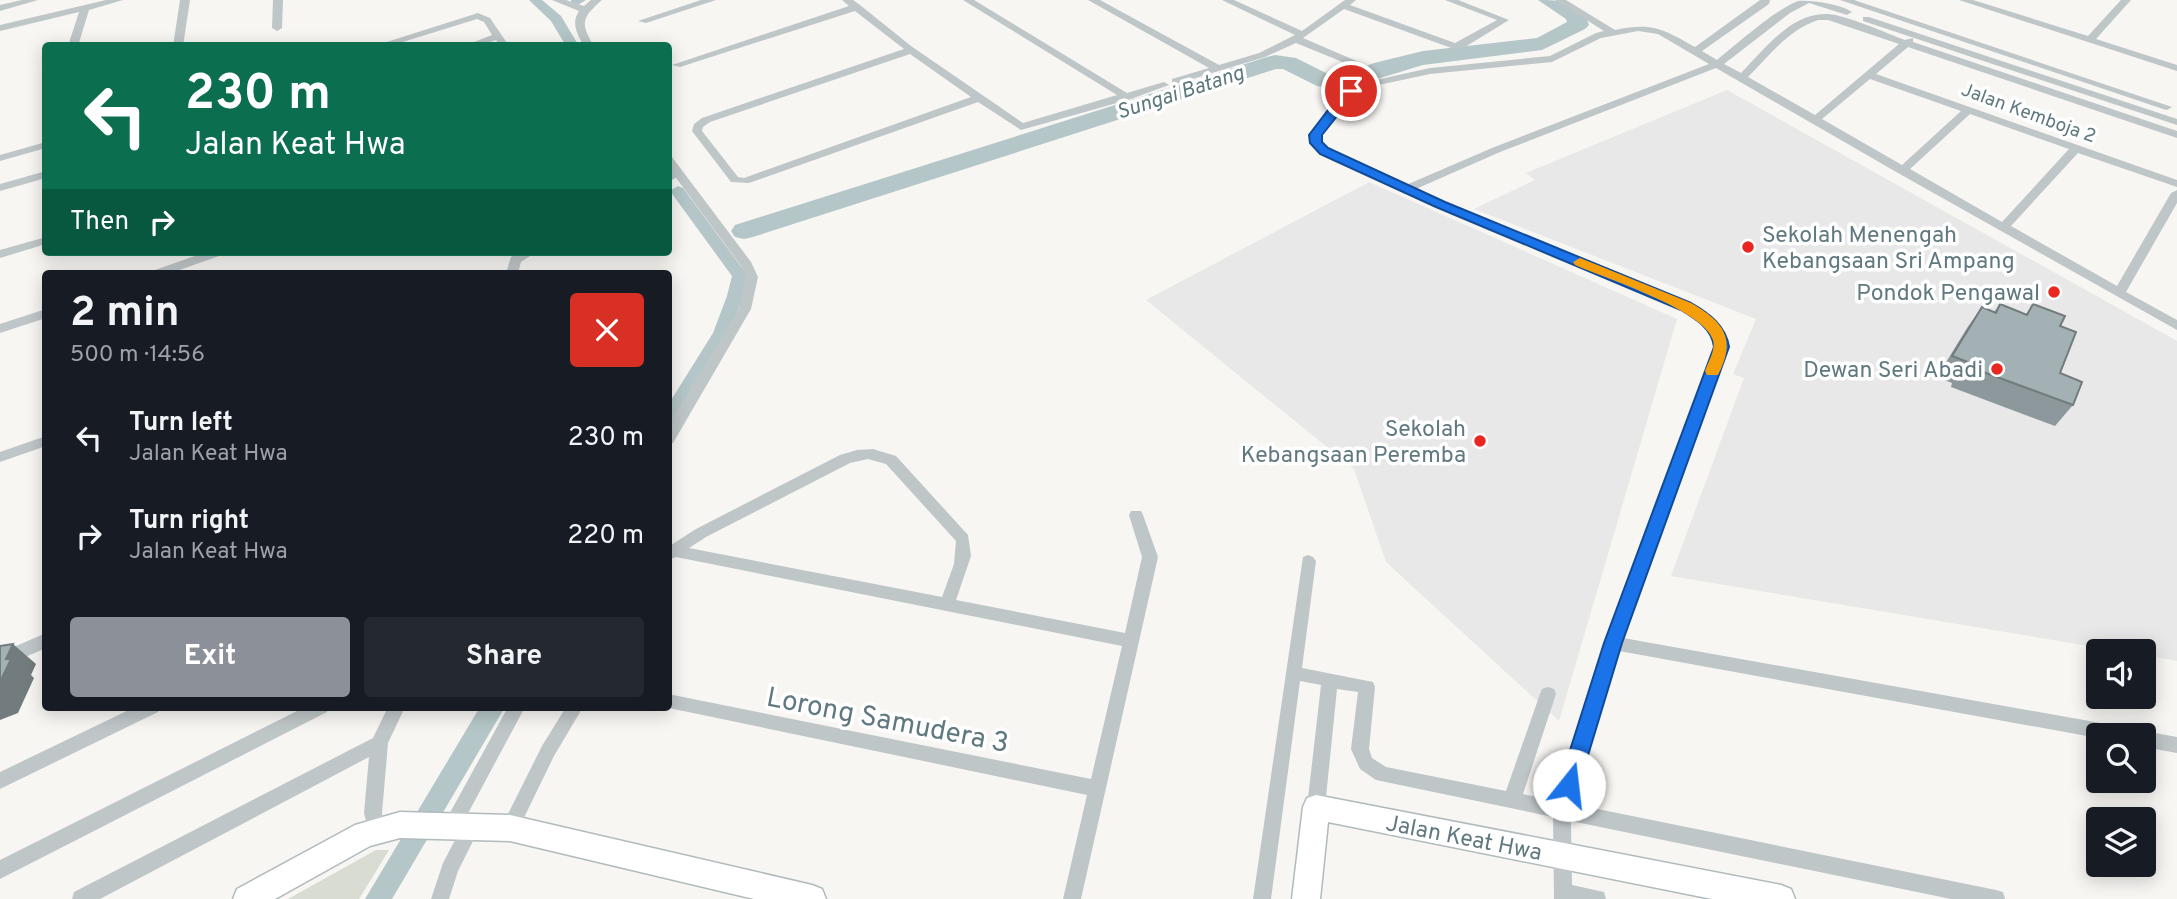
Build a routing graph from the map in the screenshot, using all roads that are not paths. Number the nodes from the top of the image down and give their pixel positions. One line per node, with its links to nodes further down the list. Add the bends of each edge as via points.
1 (33, 0): 21 (street)
2 (118, 0): 19 (street)
3 (186, 0): 37 (street)
4 (278, 0): 29 (street)
5 (557, 0): 24 (street)
6 (597, 0): 24 (street)
7 (711, 0): 26 (street)
8 (847, 0): 22 (street)
9 (968, 0): 54 (street)
10 (1094, 0): 47 (street)
11 (1227, 0): 34 (street)
12 (1450, 0): 20 (street, via 1504,20 1462,45 1446,45)
13 (1560, 0): 31 (street)
14 (1808, 0): 25 (street); 32 (street)
15 (1845, 0): 56 (street)
16 (1964, 0): 35 (street, via 2007,9)
17 (2126, 0): 35 (street)
18 (1766, 1): 25 (street); 27 (street)
19 (95, 3): 23 (street)
20 (1347, 3): 34 (street)
21 (0, 8)
22 (857, 8): 43 (street); 46 (street)
23 (85, 9): 28 (street); 36 (street)
24 (583, 9): 41 (street, via 579,25)
25 (1787, 11): 30 (street)
26 (643, 21)
27 (1740, 23): 30 (street); 44 (street)
28 (0, 28)
29 (277, 28)
30 (1761, 31): 45 (street)
31 (1613, 33): 44 (street, via 1650,29); 71 (street, Jalan Keat Hwa, via 1599,35 1552,59 1430,71 1351,91 1315,135 1316,143)
32 (1917, 35): 42 (street); 56 (street)
33 (498, 36): 38 (street, via 488,20 478,16); 39 (street); 40 (street)
34 (1299, 36): 47 (street, via 1262,55); 48 (street)
35 (2091, 40): 49 (street)
36 (74, 42)
37 (179, 42)
38 (390, 42)
39 (480, 42)
40 (503, 42)
41 (587, 42)
42 (1906, 43): 50 (street); 51 (street, via 1814,16 1789,33); 60 (street)
43 (911, 50): 55 (street); 55 (street, via 706,120 697,131 734,180 745,181)
44 (1695, 52): 45 (street)
45 (1717, 64): 51 (street); 71 (street)
46 (677, 65)
47 (1217, 68): 52 (street)
48 (1365, 68)
49 (2177, 68)
50 (1869, 75): 57 (street, Jalan Kemboja 2); 58 (street)
51 (1742, 79): 58 (street)
52 (1176, 81)
53 (1164, 85): 54 (street)
54 (1127, 97): 55 (street, via 1021,127)
55 (978, 98)
56 (2166, 108): 59 (street)
57 (1969, 109): 62 (street, Jalan Kemboja 2); 65 (street)
58 (1815, 120): 65 (street)
59 (2177, 122)
60 (2177, 135)
61 (42, 146): 63 (street)
62 (2076, 148): 68 (street, Jalan Kemboja 2); 73 (street)
63 (0, 158)
64 (672, 164): 67 (street)
65 (1902, 171): 73 (street)
66 (42, 175): 70 (street)
67 (682, 178): 69 (street); 84 (street, via 752,277 745,309)
68 (2177, 184)
69 (672, 185)
70 (0, 188)
71 (1406, 189): 94 (street, Jalan Keat Hwa, via 1686,306 1703,316 1720,337 1721,347)
72 (2177, 193): 80 (street)
73 (2003, 229): 80 (street)
74 (42, 241): 75 (street)
75 (0, 254)
76 (202, 256): 78 (street)
77 (522, 256): 79 (street, via 515,260)
78 (167, 270)
79 (513, 270)
80 (2119, 293): 82 (street)
81 (42, 314): 83 (street)
82 (2177, 326)
83 (0, 330)
84 (672, 432)
85 (42, 441): 86 (street)
86 (0, 457)
87 (1136, 515): 92 (street, via 1150,557)
88 (672, 552): 91 (street, via 845,459 880,454 891,460 963,539 964,559)
89 (672, 553): 91 (street)
90 (1308, 561): 96 (street)
91 (947, 604): 92 (street)
92 (1131, 641): 110 (street)
93 (42, 642): 95 (street)
94 (1613, 643): 105 (street); 113 (street, Jalan Keat Hwa)
95 (0, 661)
96 (1293, 673): 97 (street); 125 (street)
97 (1330, 680): 111 (street, via 1367,687 1360,749 1366,763 1382,774); 112 (street)
98 (1548, 694): 111 (street)
99 (672, 702): 110 (street, Lorong Samudera 3)
100 (144, 711): 109 (street)
101 (307, 711): 118 (street)
102 (395, 711): 107 (street)
103 (515, 711): 114 (street)
104 (573, 711): 116 (street)
105 (2086, 728)
106 (2156, 741): 108 (street)
107 (379, 743): 115 (street, via 373,813); 120 (street)
108 (2177, 745)
109 (0, 781)
110 (1098, 789): 124 (street)
111 (1512, 800): 113 (street)
112 (1316, 807): 117 (street, Jalan Keat Hwa); 126 (street)
113 (1562, 810): 117 (street, Jalan Keat Hwa); 129 (street)
114 (453, 826): 115 (street); 116 (street); 122 (street, via 450,869)
115 (388, 828): 121 (street)
116 (510, 828): 123 (street)
117 (1561, 856): 119 (street); 128 (street)
118 (0, 870)
119 (1563, 895): 127 (street)
120 (81, 899)
121 (247, 899)
122 (440, 899)
123 (812, 899)
124 (1072, 899)
125 (1262, 899)
126 (1306, 899)
127 (1597, 899)
128 (1781, 899)
129 (1991, 899)

